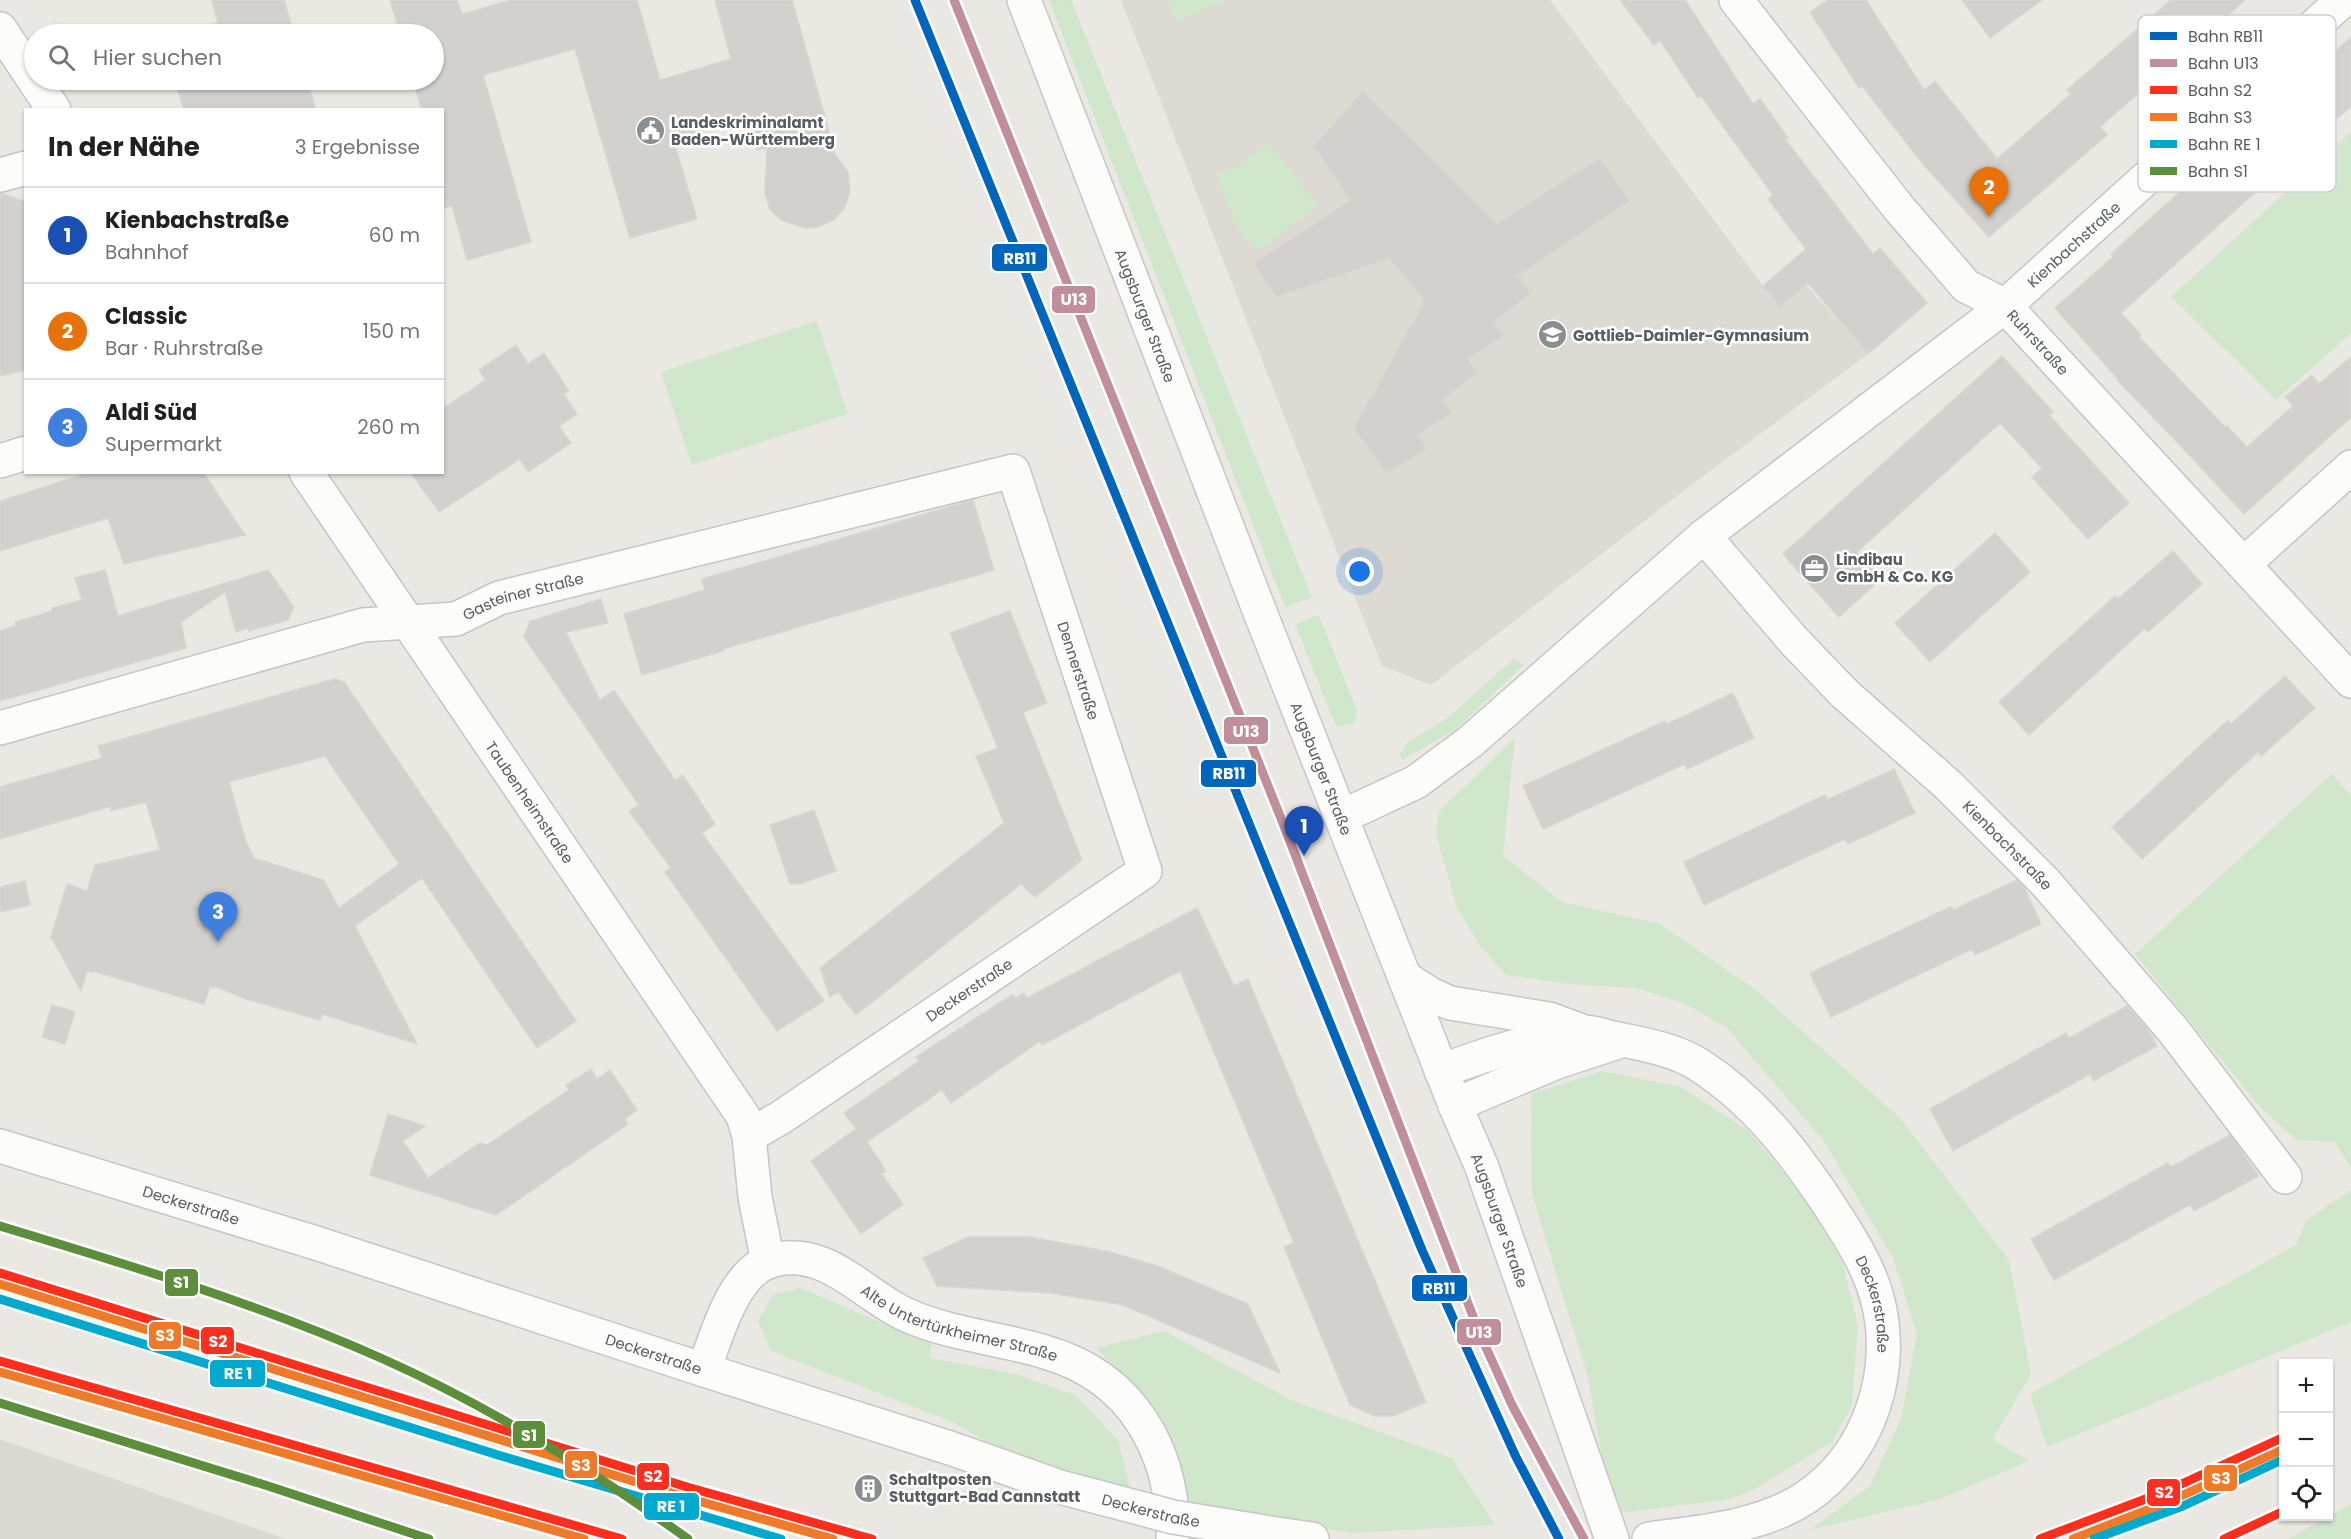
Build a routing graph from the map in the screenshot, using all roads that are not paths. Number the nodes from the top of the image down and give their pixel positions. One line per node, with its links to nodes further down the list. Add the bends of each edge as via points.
1 (1024, 0): 23 (street, Augsburger Straße)
2 (1736, 0): 12 (street, Ruhrstraße, via 1966,286)
3 (2343, 0): 4 (street, Kienbachstraße)
4 (2326, 15)
5 (0, 29): 6 (street)
6 (24, 65)
7 (41, 90): 8 (street)
8 (53, 108)
9 (24, 169): 10 (street)
10 (0, 175)
11 (2138, 186): 12 (street, Kienbachstraße)
12 (2005, 306): 18 (street, Kienbachstraße); 19 (street, Ruhrstraße)
13 (24, 454): 14 (street)
14 (0, 461)
15 (2351, 467): 19 (street)
16 (1013, 471): 20 (street, Gasteiner Straße, via 499,598 456,619); 24 (street, Dennerstraße)
17 (307, 474): 20 (street, Taubenheimstraße)
18 (1704, 536): 23 (street, Kienbachstraße, via 1470,742 1416,782); 32 (street, Kienbachstraße, via 1845,694 1948,785 2045,882 2173,1030)
19 (2245, 563): 21 (street, Ruhrstraße)
20 (409, 622): 22 (street, Gasteiner Straße, via 363,625); 30 (street, Taubenheimstraße, via 743,1116)
21 (2351, 681)
22 (0, 728)
23 (1341, 817): 25 (street, Augsburger Straße)
24 (1145, 871): 30 (street, Deckerstraße)
25 (1405, 978): 26 (street, via 1450,1003 1549,1019); 28 (street, Augsburger Straße)
26 (1583, 1032): 27 (street, Deckerstraße); 28 (street, Deckerstraße, via 1519,1044)
27 (1622, 1040): 29 (street, via 1557,1062); 38 (street, Deckerstraße, via 1656,1047 1698,1064 1739,1095 1773,1130 1805,1169 1847,1233 1869,1276 1881,1316 1883,1361 1879,1389 1862,1435 1841,1465 1815,1491 1769,1515)
28 (1441, 1071): 29 (street, Augsburger Straße)
29 (1455, 1105): 37 (street, Augsburger Straße, via 1508,1240)
30 (749, 1136): 33 (street, via 755,1197)
31 (0, 1146): 34 (street, Deckerstraße, via 316,1243)
32 (2285, 1177)
33 (768, 1262): 34 (street, via 742,1283); 35 (street, Alte Untertürkheimer Straße, via 783,1259 819,1263 846,1274 905,1315 931,1326 1045,1352 1070,1360 1095,1375 1120,1394 1151,1435 1172,1496)
34 (704, 1370): 36 (street, Deckerstraße, bridge, via 1060,1487 1173,1517)
35 (1173, 1539)
36 (1312, 1539)
37 (1612, 1539)
38 (1648, 1539)

